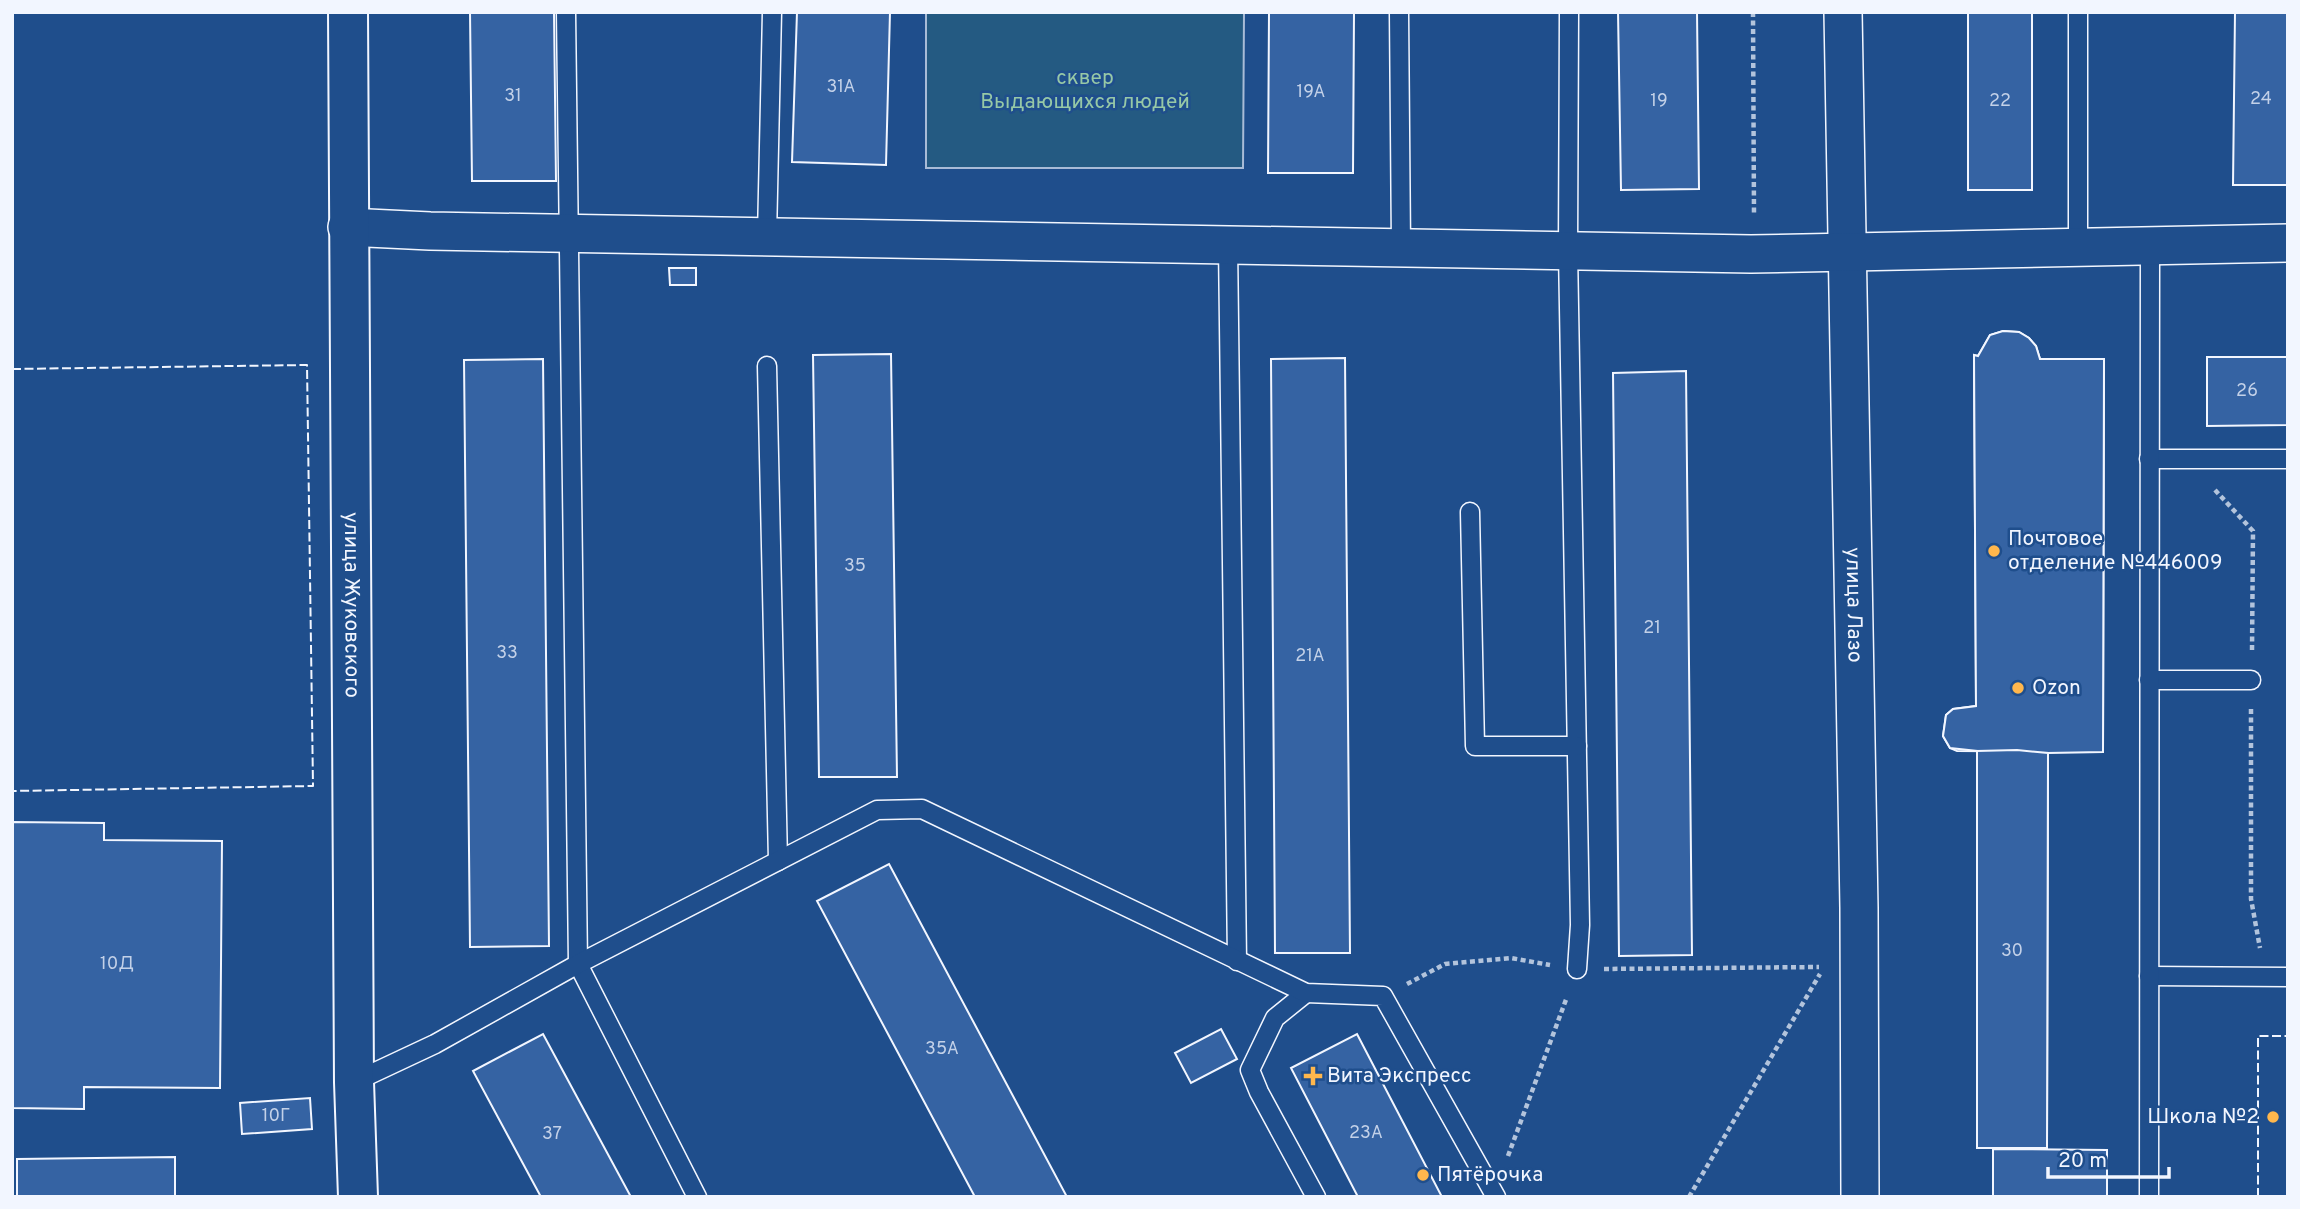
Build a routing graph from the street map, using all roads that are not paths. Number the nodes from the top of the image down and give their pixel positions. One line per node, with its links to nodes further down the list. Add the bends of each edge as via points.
1 (348, 12): 8 (main road, улица Жуковского)
2 (566, 12): 9 (lane)
3 (772, 12): 10 (lane)
4 (1399, 12): 14 (lane)
5 (1569, 12): 16 (lane)
6 (1843, 12): 17 (street, улица Лазо)
7 (2078, 12): 15 (lane)
8 (347, 227): 9 (street); 32 (main road, улица Жуковского)
9 (567, 233): 10 (street); 27 (lane)
10 (767, 236): 12 (street)
11 (2288, 243): 13 (street)
12 (1228, 244): 14 (street); 26 (lane)
13 (2150, 246): 15 (street); 19 (lane)
14 (1401, 248): 16 (street)
15 (2078, 248): 17 (street)
16 (1568, 251): 17 (street); 24 (lane)
17 (1846, 252): 37 (street, улица Лазо)
18 (767, 366): 25 (lane)
19 (2149, 459): 20 (lane); 22 (lane)
20 (2288, 459)
21 (1470, 512): 24 (lane, via 1475,746)
22 (2149, 680): 23 (lane); 29 (lane)
23 (2251, 680)
24 (1577, 746): 28 (lane)
25 (778, 861): 26 (lane, via 877,810 922,810); 27 (lane)
26 (1237, 961): 31 (lane)
27 (578, 964): 32 (lane, via 435,1044); 35 (lane)
28 (1577, 969)
29 (2149, 976): 30 (lane); 38 (lane)
30 (2288, 977)
31 (1306, 993): 33 (lane, via 1383,996); 36 (lane, via 1275,1018 1250,1070)
32 (354, 1082): 34 (main road, улица Жуковского)
33 (1495, 1195)
34 (358, 1197)
35 (697, 1197)
36 (1316, 1197)
37 (1860, 1197)
38 (2149, 1197)

